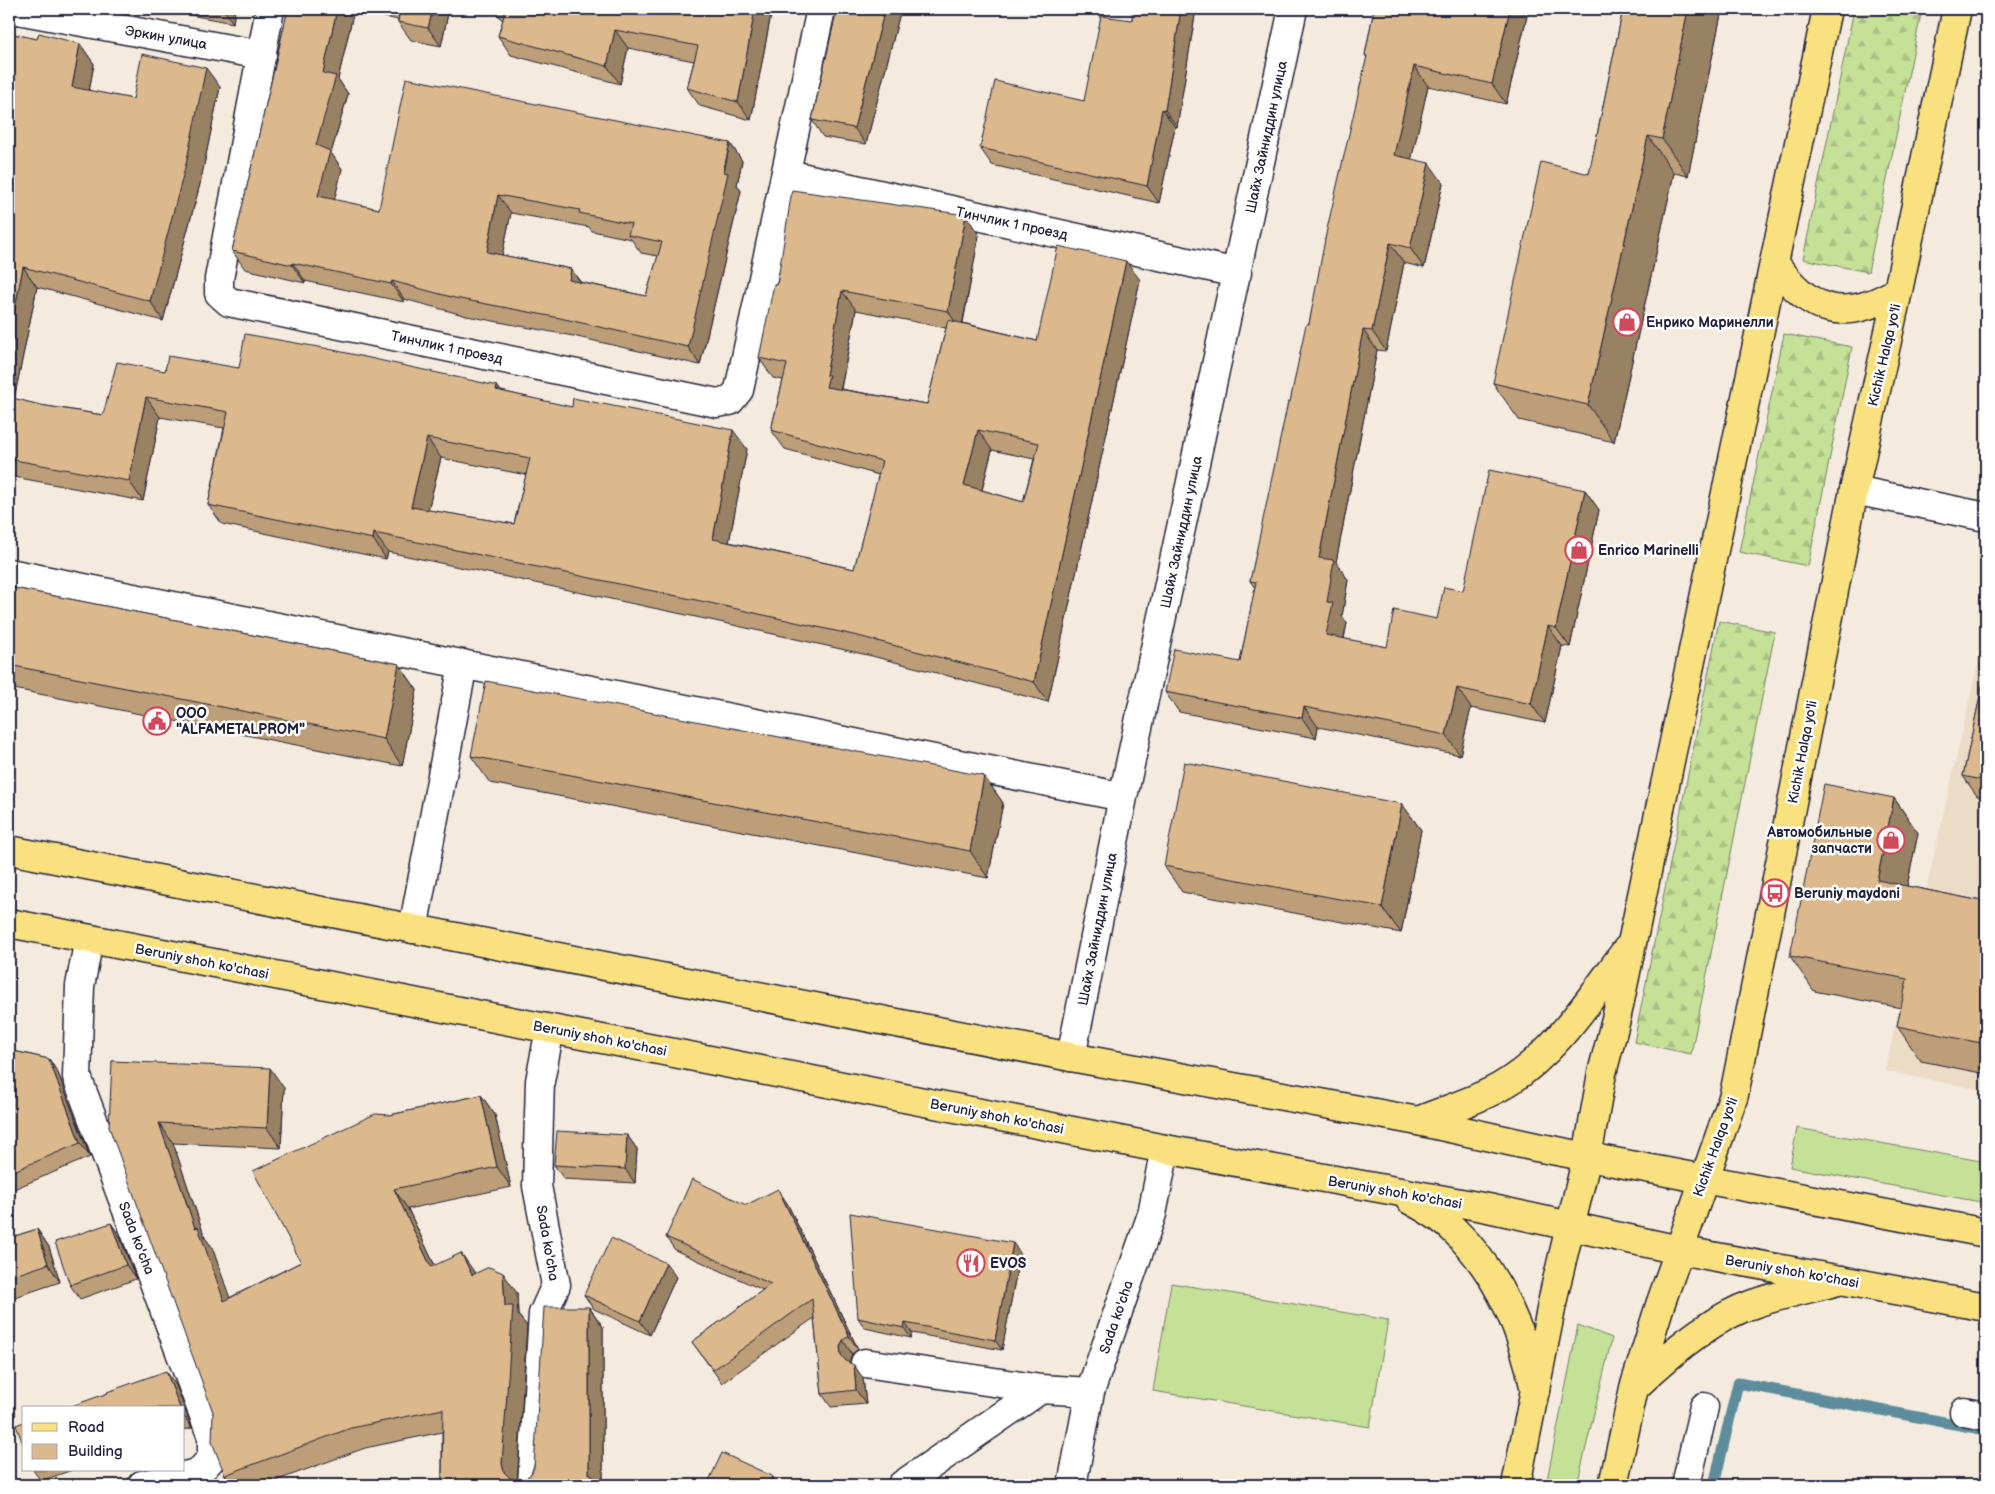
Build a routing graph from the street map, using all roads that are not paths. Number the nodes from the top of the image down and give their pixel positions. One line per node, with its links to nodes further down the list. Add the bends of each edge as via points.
1 (12, 9): 7 (street, Эркин улица)
2 (270, 9): 7 (street, Тинчлик 1 проезд)
3 (821, 9): 8 (street, Тинчлик 1 проезд)
4 (1294, 9): 10 (street, Шайх Зайниддин улица)
5 (1828, 9): 9 (main road)
6 (1957, 9): 11 (main road, Kichik Halqa yo'li)
7 (262, 54): 8 (street, Тинчлик 1 проезд, via 220,279 219,293 229,302 717,403 730,401 739,390)
8 (787, 174): 10 (street, Тинчлик 1 проезд)
9 (1774, 262): 11 (main road, via 1798,292 1830,309 1849,310 1867,306); 21 (main road)
10 (1237, 273): 16 (street, Шайх Зайниддин улица)
11 (1898, 291): 12 (main road, Kichik Halqa yo'li)
12 (1854, 490): 13 (street); 27 (main road, Kichik Halqa yo'li, via 1734,1095)
13 (1986, 517)
14 (9, 573): 15 (street)
15 (464, 664): 16 (street); 19 (street)
16 (1123, 796): 23 (street, Шайх Зайниддин улица)
17 (9, 850): 19 (main road)
18 (9, 923): 20 (main road, Beruniy shoh ko'chasi)
19 (414, 929): 23 (main road)
20 (89, 938): 22 (main road, Beruniy shoh ko'chasi); 40 (street, Sada ko'cha, via 80,986 77,1077 212,1437 212,1458 198,1473)
21 (1631, 944): 24 (main road, via 1564,1032 1528,1066 1500,1087); 26 (main road)
22 (550, 1029): 25 (main road, Beruniy shoh ko'chasi); 41 (street, Sada ko'cha, via 540,1081 537,1186 556,1285 543,1314)
23 (1071, 1057): 24 (main road)
24 (1418, 1121): 26 (main road)
25 (1165, 1150): 28 (main road, Beruniy shoh ko'chasi); 37 (street, Sada ko'cha, via 1152,1214)
26 (1587, 1157): 27 (main road); 29 (main road)
27 (1704, 1178): 30 (main road); 31 (main road, Kichik Halqa yo'li)
28 (1398, 1193): 29 (main road, Beruniy shoh ko'chasi, via 1488,1208); 38 (main road, via 1454,1229 1475,1254 1521,1334)
29 (1571, 1227): 31 (main road, Beruniy shoh ko'chasi); 38 (main road)
30 (1986, 1233)
31 (1679, 1250): 32 (main road, Beruniy shoh ko'chasi); 35 (main road, Kichik Halqa yo'li)
32 (1842, 1280): 33 (main road, Beruniy shoh ko'chasi); 35 (main road, via 1751,1304 1673,1351)
33 (1986, 1307)
34 (865, 1363): 36 (street)
35 (1634, 1388): 45 (main road, Kichik Halqa yo'li)
36 (1041, 1389): 37 (street); 42 (street)
37 (1090, 1392): 43 (street, Sada ko'cha)
38 (1535, 1393): 44 (main road)
39 (1704, 1407): 46 (street)
40 (142, 1485)
41 (532, 1485)
42 (902, 1485)
43 (1072, 1485)
44 (1516, 1485)
45 (1613, 1485)
46 (1686, 1485)

